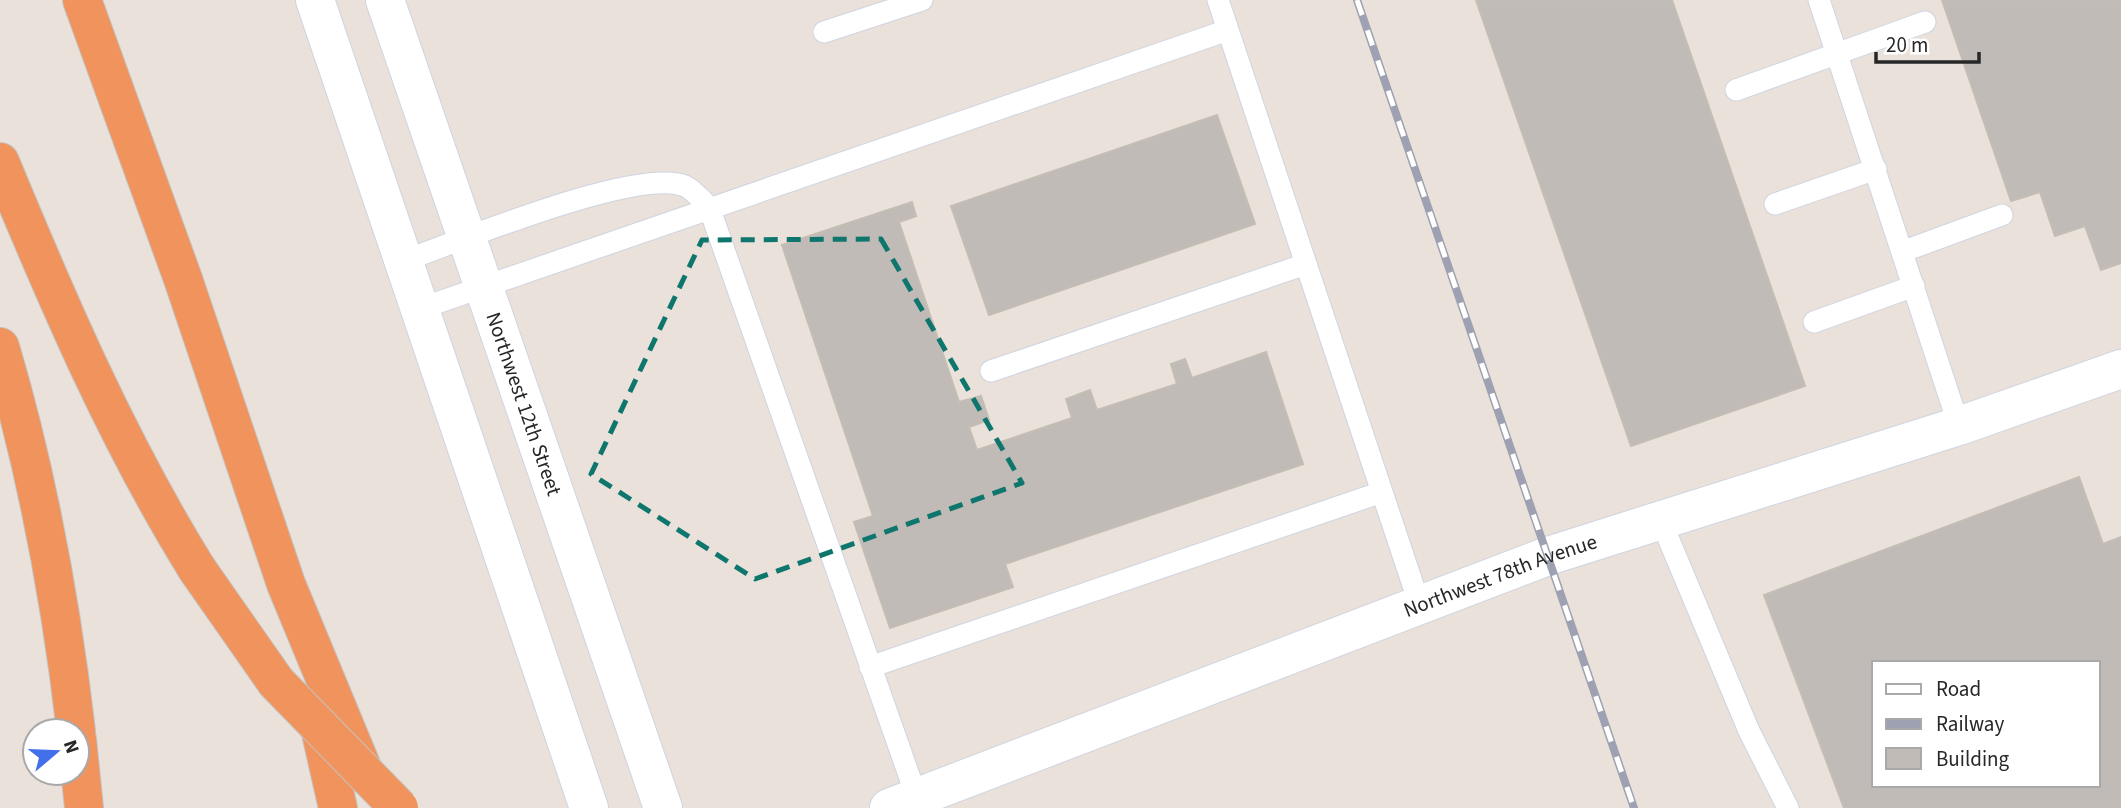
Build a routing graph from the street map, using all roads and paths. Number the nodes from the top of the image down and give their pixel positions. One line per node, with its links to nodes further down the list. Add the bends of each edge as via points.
1 (82, 0): 31 (highway)
2 (315, 0): 19 (main road)
3 (385, 0): 17 (main road, Northwest 12th Street)
4 (922, 0): 9 (lane)
5 (1218, 0): 8 (lane)
6 (1819, 0): 10 (lane)
7 (1925, 22): 10 (lane)
8 (1228, 30): 15 (lane); 20 (lane)
9 (824, 32)
10 (1837, 54): 11 (lane); 13 (lane)
11 (1736, 90)
12 (0, 162): 40 (highway, bridge, via 114,424 197,569 276,682)
13 (1876, 169): 14 (lane); 18 (lane)
14 (1775, 204)
15 (709, 207): 17 (lane, via 686,186 658,181 581,198); 22 (lane); 33 (lane)
16 (2002, 215): 18 (lane)
17 (466, 239): 19 (lane); 22 (main road, Northwest 12th Street)
18 (1904, 251): 21 (lane)
19 (403, 261): 23 (main road)
20 (1306, 264): 27 (lane); 29 (lane)
21 (1914, 286): 24 (lane); 28 (lane)
22 (483, 288): 23 (lane); 42 (main road, Northwest 12th Street)
23 (419, 309): 41 (main road)
24 (1814, 322)
25 (0, 346): 34 (highway, via 54,573)
26 (2121, 369): 28 (main road, Northwest 78th Avenue)
27 (991, 371)
28 (1959, 426): 30 (main road, Northwest 78th Avenue)
29 (1382, 492): 32 (lane); 33 (lane)
30 (1661, 521): 32 (main road, Northwest 78th Avenue, via 1548,556); 43 (lane, via 1749,731)
31 (286, 584): 38 (highway); 39 (highway)
32 (1420, 606): 36 (main road, Northwest 78th Avenue)
33 (870, 667): 36 (lane)
34 (74, 717)
35 (82, 787): 37 (highway)
36 (903, 803)
37 (84, 808)
38 (338, 808)
39 (378, 808)
40 (399, 808)
41 (589, 808)
42 (663, 808)
43 (1788, 808)

